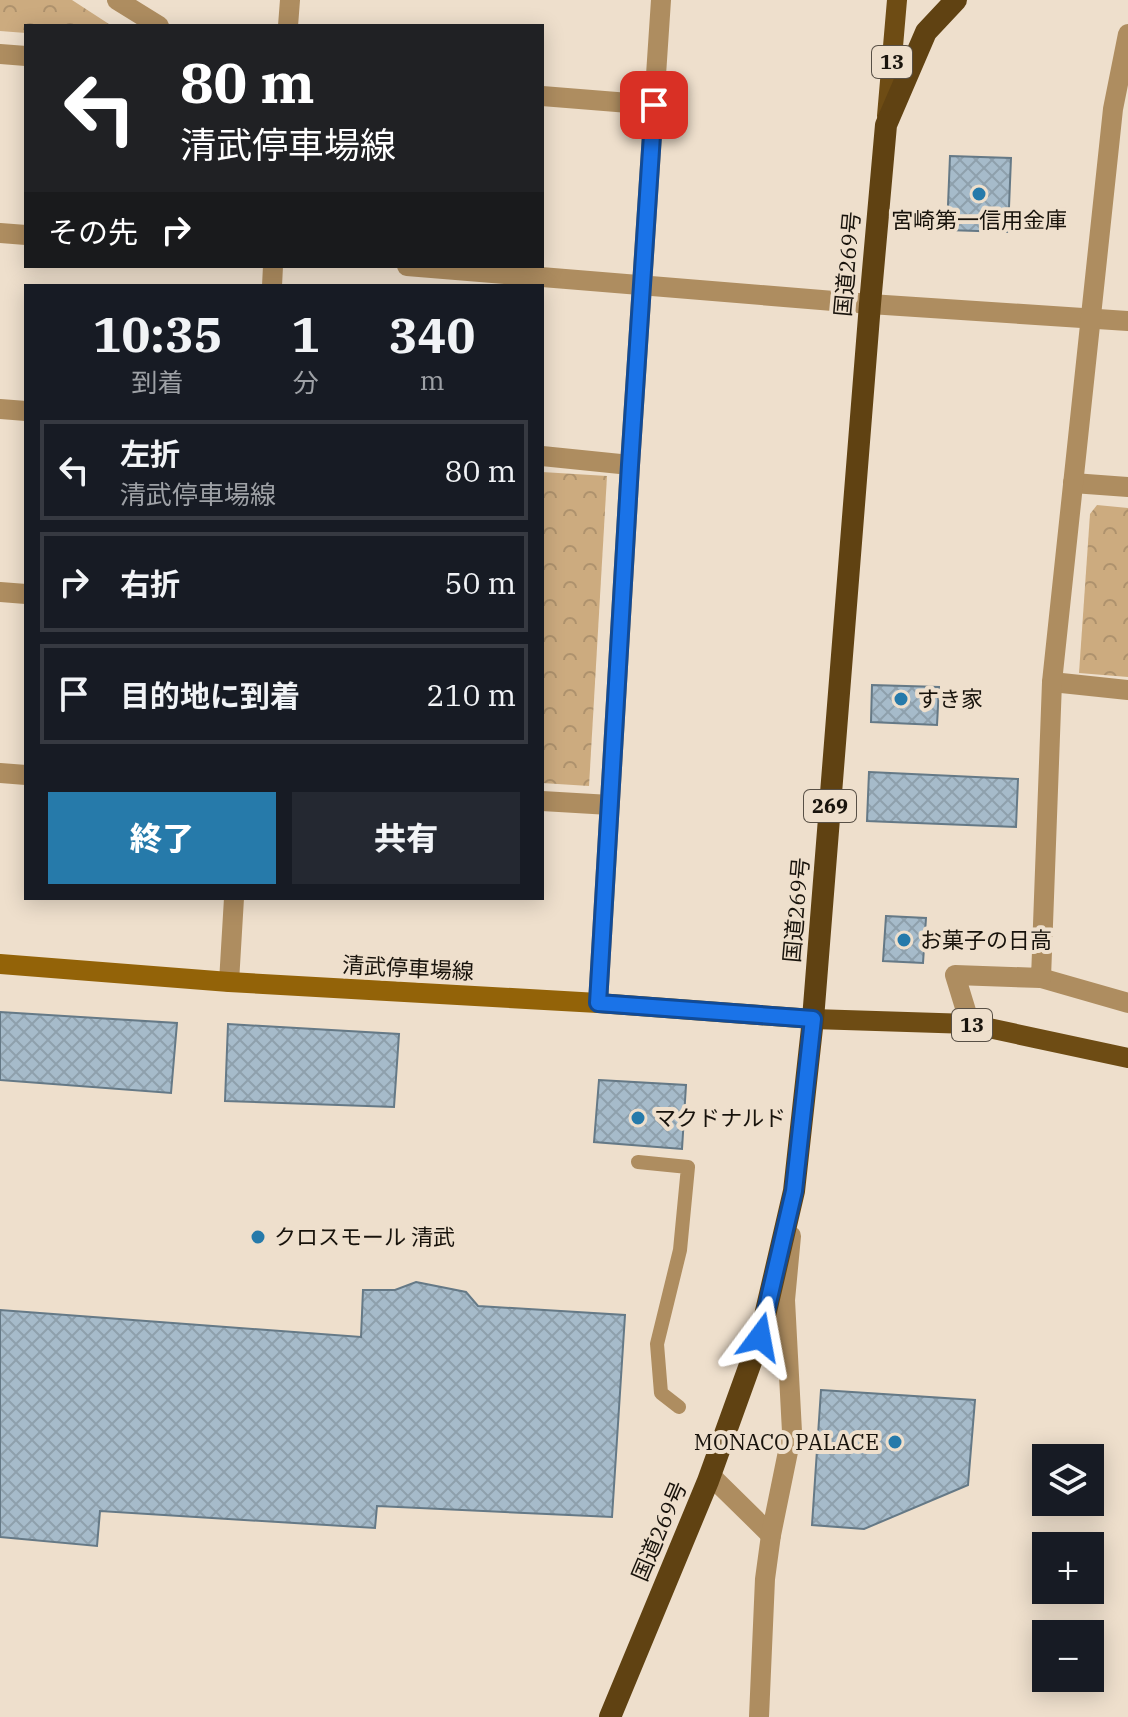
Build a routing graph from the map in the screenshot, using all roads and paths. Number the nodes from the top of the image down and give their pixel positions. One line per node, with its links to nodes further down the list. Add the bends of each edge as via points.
1 (117, 0): 6 (street)
2 (290, 0): 7 (street)
3 (661, 0): 12 (street)
4 (897, 0): 13 (main road, 13)
5 (956, 0): 13 (highway, 国道269号 / 269, via 926,32)
6 (156, 24)
7 (288, 24)
8 (1128, 34): 14 (street)
9 (0, 54): 10 (street)
10 (24, 56)
11 (544, 96): 12 (street)
12 (654, 105): 18 (street)
13 (886, 125): 19 (highway, 国道269号 / 269)
14 (1119, 128): 20 (street)
15 (0, 233): 16 (street)
16 (24, 235)
17 (432, 268): 18 (street)
18 (642, 285): 19 (street); 25 (street)
19 (870, 304): 20 (street); 42 (highway, 国道269号 / 269)
20 (1091, 318): 21 (street); 26 (street)
21 (1128, 321)
22 (0, 409): 23 (street)
23 (24, 411)
24 (544, 456): 25 (street)
25 (630, 465): 35 (street)
26 (1073, 483): 27 (street); 30 (street)
27 (1128, 487)
28 (0, 592): 29 (street)
29 (24, 594)
30 (1052, 682): 31 (street); 38 (street)
31 (1128, 690)
32 (0, 773): 33 (street)
33 (24, 775)
34 (544, 801): 35 (street)
35 (610, 805): 40 (street)
36 (234, 900): 39 (street)
37 (0, 964): 39 (main road, 清武停車場線)
38 (1041, 978): 41 (street); 43 (street, via 955,975)
39 (229, 982): 40 (main road, 清武停車場線)
40 (598, 1003): 42 (main road, 清武停車場線)
41 (1128, 1003)
42 (813, 1019): 43 (main road, 13); 46 (highway, 国道269号 / 269)
43 (970, 1024): 44 (main road, 13)
44 (1128, 1058)
45 (638, 1162): 47 (lane, via 688,1167 680,1250 657,1344 661,1393)
46 (794, 1191): 48 (highway, 国道269号 / 269, via 760,1337); 49 (street, via 785,1300 792,1432)
47 (679, 1407)
48 (708, 1481): 49 (street, via 713,1478); 50 (highway, 国道269号 / 269)
49 (771, 1535): 51 (street)
50 (610, 1717)
51 (759, 1717)

